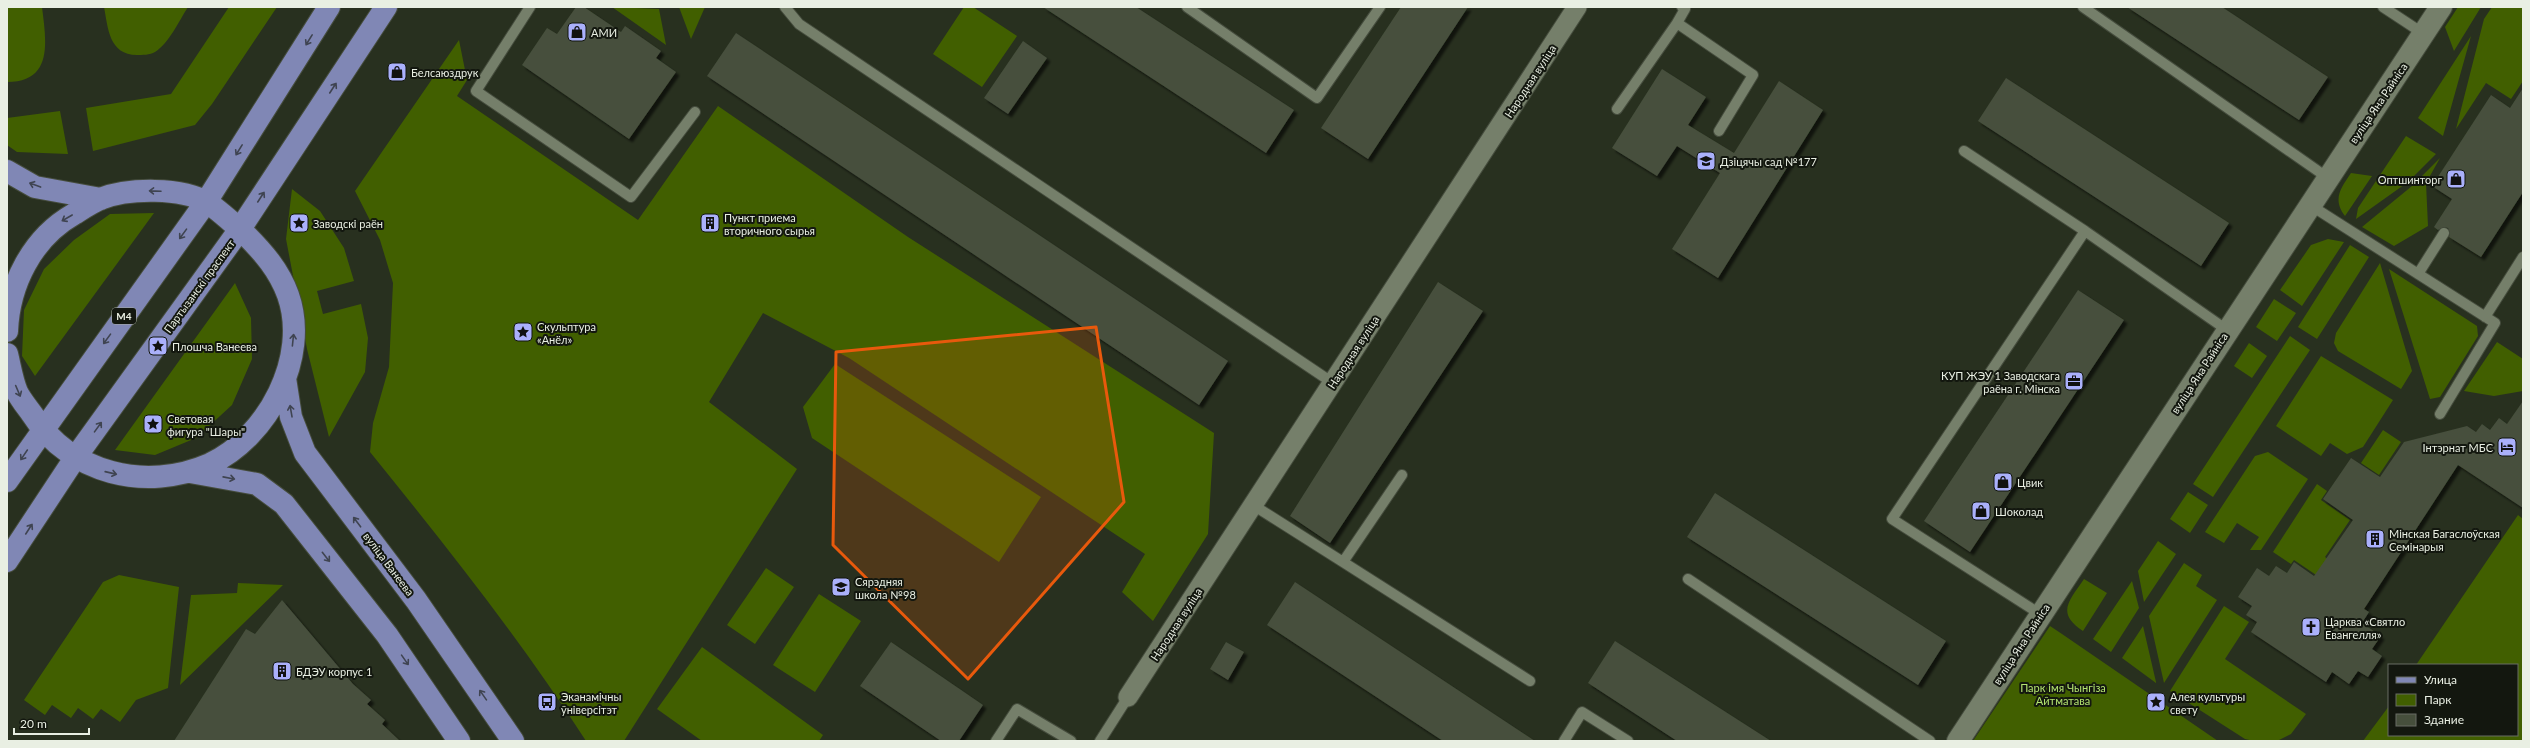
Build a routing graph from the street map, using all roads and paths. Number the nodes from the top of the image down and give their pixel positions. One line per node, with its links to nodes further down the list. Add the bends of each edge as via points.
1 (329, 7): 21 (main road, М4, one-way to 21)
2 (386, 7): 23 (main road, Партызанскі праспект, one-way to 2)
3 (530, 7): 15 (lane, via 476,91 631,197)
4 (785, 7): 34 (lane, via 800,24)
5 (1187, 7): 6 (lane, via 1317,98)
6 (1380, 7)
7 (1577, 7): 34 (street, Народная вуліца)
8 (1682, 7): 12 (lane, via 1685,9)
9 (2083, 7): 19 (lane)
10 (2383, 7): 13 (lane)
11 (2441, 7): 13 (street, вуліца Яна Райніса)
12 (1676, 23): 14 (lane); 16 (lane, via 1754,75)
13 (2424, 34): 19 (street, вуліца Яна Райніса)
14 (1617, 109)
15 (694, 112)
16 (1719, 131)
17 (1964, 151): 24 (lane)
18 (7, 171): 20 (main road, one-way to 18, via 35,186)
19 (2328, 178): 22 (street, вуліца Яна Райніса)
20 (101, 199): 21 (main road, one-way to 20, via 181,194 154,190 127,192); 28 (main road, one-way to 28, via 58,223 26,260)
21 (206, 202): 23 (main road); 36 (main road, М4, one-way to 36)
22 (2310, 205): 27 (lane); 30 (street, вуліца Яна Райніса)
23 (240, 229): 33 (main road, one-way to 23, via 294,337 288,296 270,258); 37 (main road, Партызанскі праспект, one-way to 23)
24 (2085, 231): 30 (lane); 45 (lane, via 1892,519)
25 (2444, 233): 27 (lane)
26 (2523, 257): 29 (lane)
27 (2418, 274): 29 (lane)
28 (8, 305): 31 (main road)
29 (2485, 317): 35 (lane, via 2496,323)
30 (2228, 330): 45 (street, вуліца Яна Райніса)
31 (7, 331)
32 (7, 354): 36 (main road, one-way to 36, via 18,393)
33 (286, 378): 38 (main road, via 271,410 249,437 222,458); 49 (main road, вуліца Ванеева, one-way to 33, via 416,600 305,453 291,417)
34 (1333, 383): 41 (street, Народная вуліца)
35 (2440, 414)
36 (41, 430): 37 (main road); 40 (main road, М4, one-way to 40)
37 (75, 458): 38 (main road, one-way to 38, via 102,470 131,477 161,478); 42 (main road, Партызанскі праспект, one-way to 37)
38 (190, 472): 48 (main road, one-way to 48, via 257,484 284,504 387,635)
39 (1402, 475): 43 (lane)
40 (7, 481)
41 (1253, 505): 43 (lane); 47 (street, Народная вуліца)
42 (7, 561)
43 (1342, 562): 46 (lane)
44 (1688, 578): 55 (lane)
45 (2040, 614): 56 (street, вуліца Яна Райніса)
46 (1530, 681)
47 (1128, 697): 52 (lane)
48 (459, 741)
49 (513, 741)
50 (996, 741): 51 (lane, via 1017,709)
51 (1071, 741)
52 (1100, 741)
53 (1564, 741): 54 (lane, via 1582,712)
54 (1628, 741)
55 (1930, 741)
56 (1958, 741)

